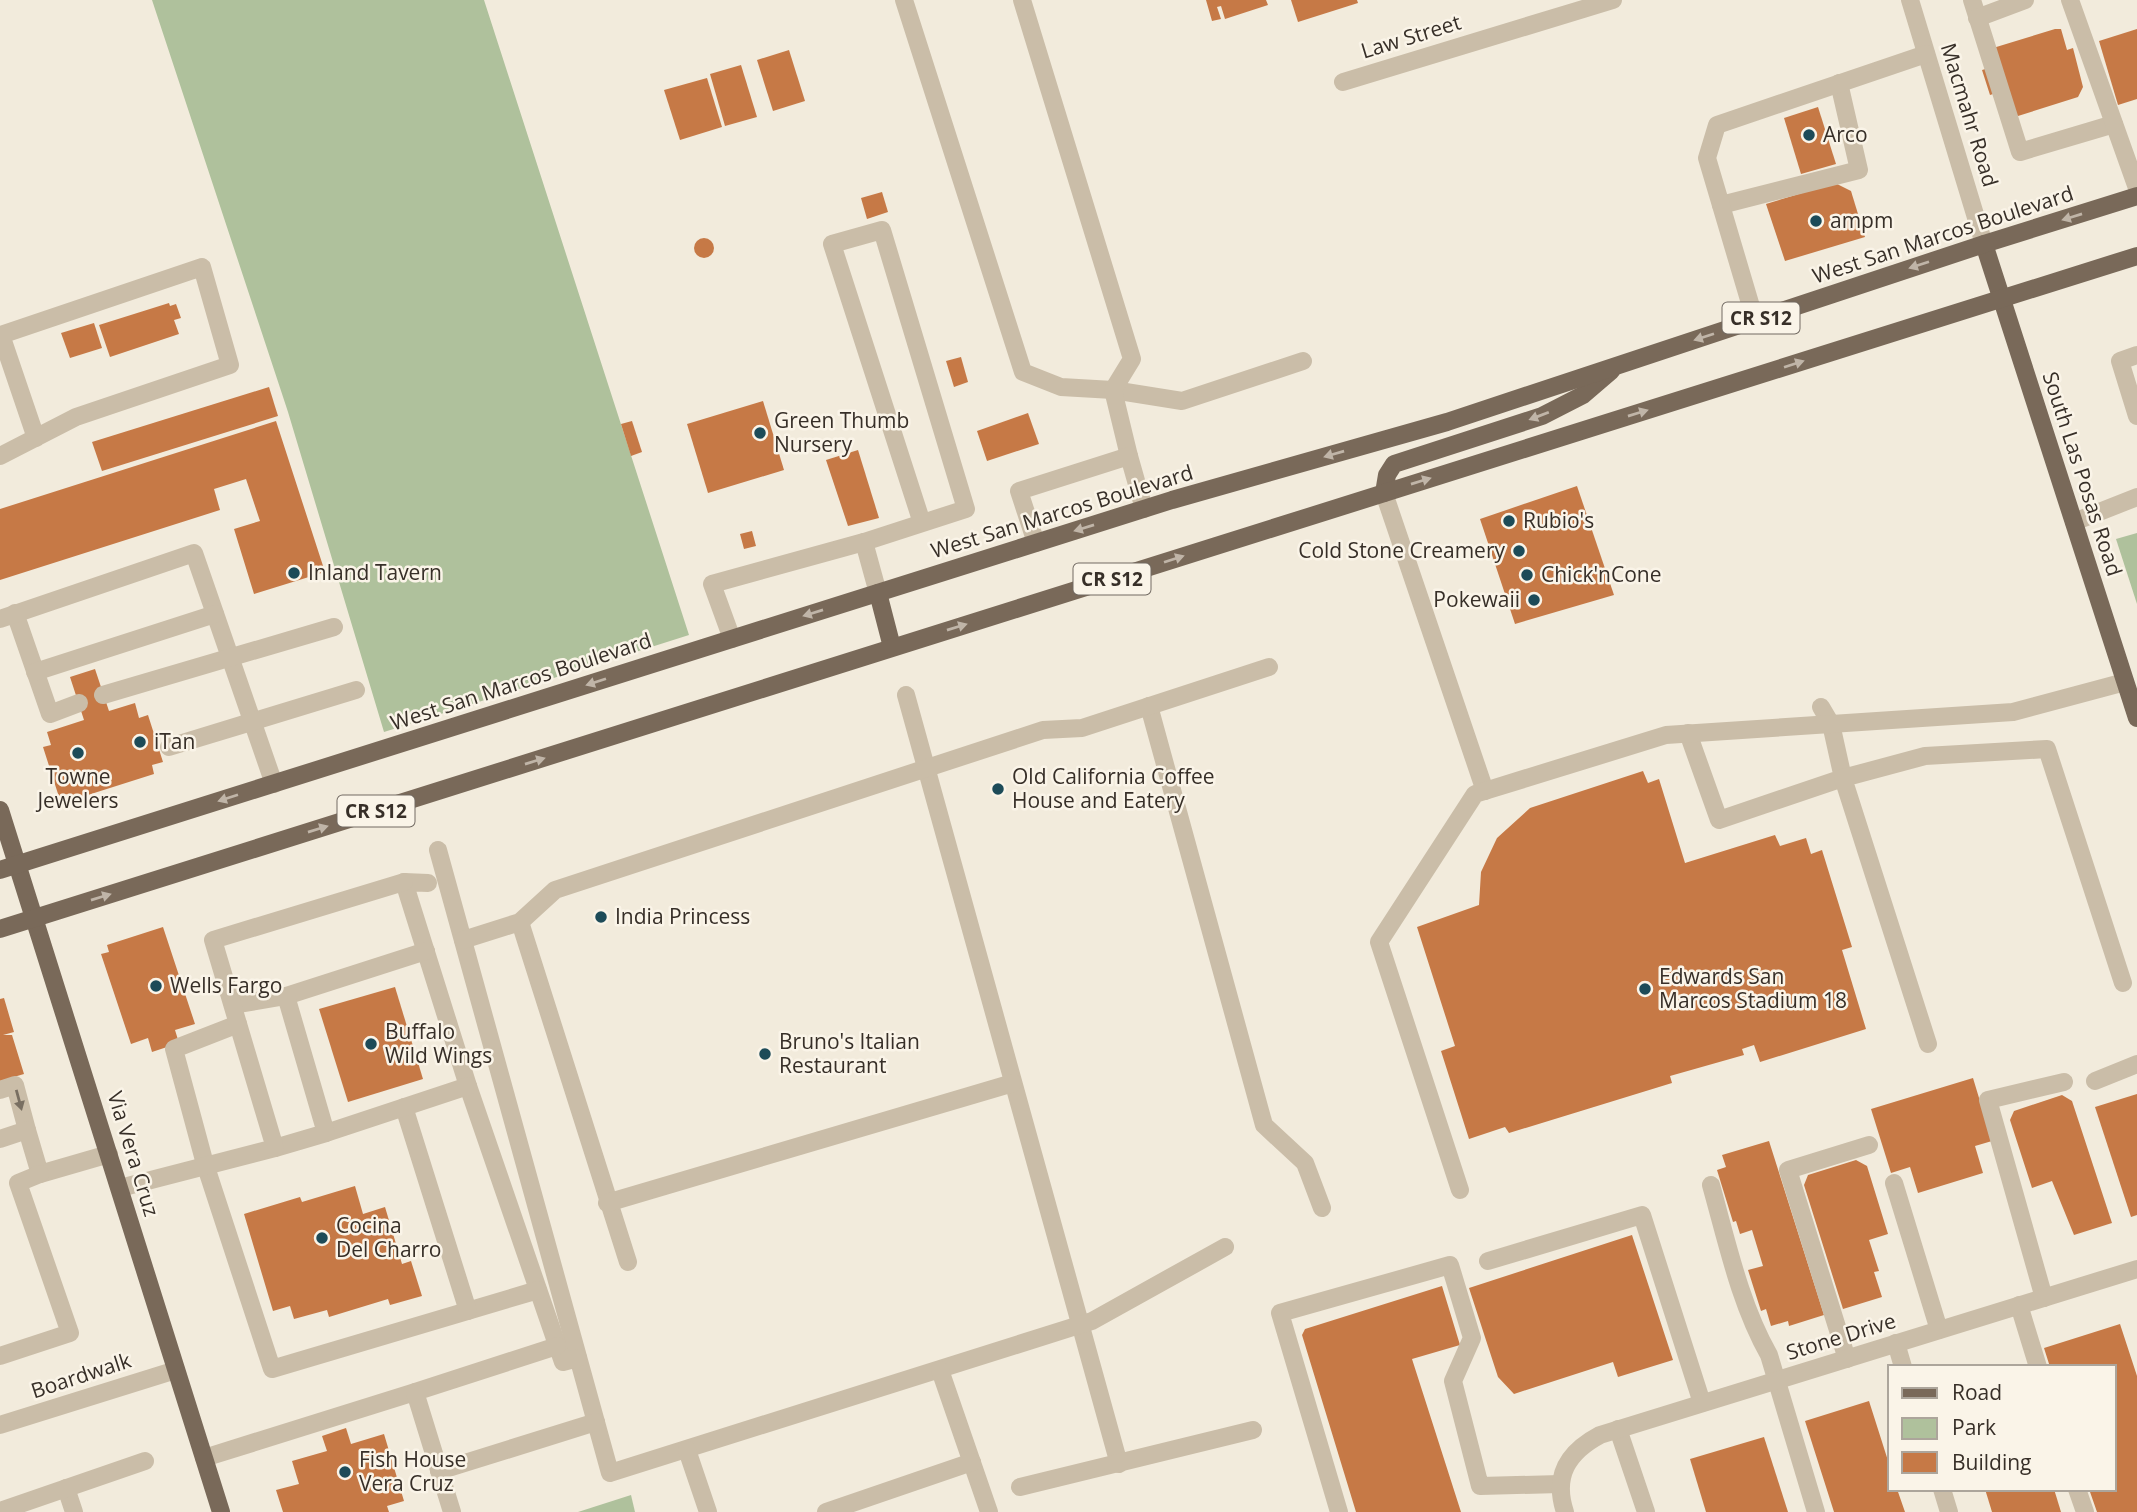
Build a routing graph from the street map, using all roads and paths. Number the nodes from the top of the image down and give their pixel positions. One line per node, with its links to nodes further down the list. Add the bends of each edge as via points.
1 (904, 0): 22 (street, via 1023,372 1061,387)
2 (1022, 0): 22 (street, via 1132,359)
3 (1613, 0): 9 (street, Law Street)
4 (1910, 0): 8 (street, Macmahr Road)
5 (2025, 0): 7 (street)
6 (2070, 0): 11 (street)
7 (1975, 9): 11 (street, via 2021,152)
8 (1927, 54): 10 (street); 15 (street, Macmahr Road)
9 (1343, 82)
10 (1839, 83): 14 (street, via 1717,125 1707,158); 14 (street, via 1859,170)
11 (2114, 124): 12 (street)
12 (2137, 188)
13 (2137, 196): 15 (main road, West San Marcos Boulevard / CR S12, one-way to 15)
14 (1721, 205): 18 (street)
15 (1984, 244): 17 (main road, South Las Posas Road); 18 (main road, West San Marcos Boulevard / CR S12, one-way to 18)
16 (2137, 256): 17 (main road, CR S12)
17 (2002, 298): 27 (main road, CR S12, one-way to 17); 30 (main road, South Las Posas Road)
18 (1755, 320): 21 (main road, West San Marcos Boulevard / CR S12, one-way to 21)
19 (2137, 355): 23 (street, via 2120,361)
20 (1303, 361): 22 (street, via 1182,401)
21 (1616, 366): 27 (main road, one-way to 27, via 1584,396 1542,416 1394,464); 29 (main road, West San Marcos Boulevard / CR S12, one-way to 29, via 1447,422)
22 (1113, 390): 26 (street)
23 (2137, 416)
24 (36, 438): 24 (street, via 76,417 230,365 202,267 1,335); 25 (street)
25 (0, 456)
26 (1129, 456): 29 (street); 33 (street, via 1019,491)
27 (1384, 493): 39 (main road, CR S12, one-way to 27); 58 (street)
28 (2137, 497): 30 (street)
29 (1144, 509): 33 (main road, West San Marcos Boulevard / CR S12, one-way to 33)
30 (2074, 522): 43 (main road, South Las Posas Road)
31 (922, 523): 31 (street, via 967,509 882,230 832,244); 32 (street)
32 (864, 542): 34 (street); 38 (street, via 712,584)
33 (1036, 543): 34 (main road, West San Marcos Boulevard / CR S12)
34 (878, 593): 38 (main road, West San Marcos Boulevard / CR S12, one-way to 38); 39 (main road)
35 (215, 614): 36 (street, via 194,553); 40 (street); 42 (street)
36 (8, 616): 42 (street)
37 (334, 627): 40 (street)
38 (732, 639): 57 (main road, West San Marcos Boulevard / CR S12, one-way to 57)
39 (892, 648): 65 (main road, CR S12, one-way to 39)
40 (230, 656): 45 (street); 51 (street)
41 (1269, 667): 48 (street)
42 (35, 672): 47 (street, via 50,714)
43 (2125, 682): 50 (main road, South Las Posas Road); 52 (street, via 2013,712 1962,707 1895,711)
44 (356, 690): 51 (street)
45 (103, 695)
46 (906, 695): 55 (street)
47 (79, 703)
48 (1149, 706): 55 (street, via 1082,728 1043,730); 95 (street, via 1264,1125 1306,1163)
49 (1821, 707): 52 (street)
50 (2137, 718)
51 (252, 720): 54 (street); 57 (street)
52 (1831, 723): 53 (street, via 1751,720); 56 (street)
53 (1688, 733): 56 (street, via 1719,820); 58 (street, via 1666,734)
54 (169, 747)
55 (926, 768): 66 (street, via 555,890); 78 (street)
56 (1843, 778): 70 (street, via 1924,756 2047,749); 74 (street)
57 (274, 783): 61 (main road, West San Marcos Boulevard / CR S12, one-way to 61)
58 (1485, 791): 93 (street, via 1475,794 1379,942)
59 (0, 810): 61 (main road, Via Vera Cruz)
60 (438, 850): 68 (street)
61 (19, 864): 62 (main road, West San Marcos Boulevard / CR S12); 65 (main road, Via Vera Cruz)
62 (0, 870)
63 (404, 882): 64 (street); 69 (street); 72 (street, via 213,940)
64 (428, 883)
65 (36, 918): 67 (main road, CR S12); 87 (main road, Via Vera Cruz)
66 (520, 922): 68 (street); 94 (street)
67 (0, 929)
68 (463, 940): 109 (street)
69 (426, 951): 71 (street); 79 (street)
70 (2123, 984)
71 (286, 996): 72 (street); 83 (street)
72 (233, 1005): 73 (street)
73 (238, 1024): 86 (street); 88 (street, via 174,1049)
74 (1928, 1044)
75 (2137, 1064): 76 (street)
76 (2095, 1081)
77 (2064, 1082): 101 (street, via 1988,1100)
78 (1013, 1083): 94 (street); 104 (street)
79 (468, 1086): 81 (street); 100 (street)
80 (0, 1090): 82 (street, one-way to 82, via 15,1085)
81 (404, 1107): 83 (street); 103 (street)
82 (27, 1130): 84 (street); 89 (street)
83 (326, 1133): 86 (street)
84 (0, 1139)
85 (1869, 1145): 110 (street, via 1788,1170)
86 (275, 1148): 88 (street)
87 (109, 1154): 89 (street); 92 (main road, Via Vera Cruz)
88 (205, 1164): 92 (street); 103 (street, via 272,1369)
89 (40, 1174): 108 (street, via 18,1183 70,1334)
90 (1894, 1183): 105 (street)
91 (1711, 1185): 115 (street, via 1738,1280)
92 (120, 1188): 113 (main road, Via Vera Cruz)
93 (1460, 1190)
94 (607, 1203): 98 (street)
95 (1322, 1208)
96 (1225, 1247): 104 (street)
97 (1488, 1261): 117 (street, via 1642,1215)
98 (628, 1262)
99 (2137, 1269): 101 (street, Stone Drive)
100 (538, 1290): 103 (street); 107 (street)
101 (2044, 1298): 102 (street, Stone Drive)
102 (2019, 1305): 105 (street, Stone Drive); 112 (street)
103 (468, 1311)
104 (1080, 1324): 114 (street); 126 (street)
105 (1939, 1330): 106 (street, Stone Drive)
106 (1896, 1343): 110 (street, Stone Drive); 111 (street)
107 (558, 1346): 109 (street, via 563,1363); 116 (street)
108 (0, 1356)
109 (578, 1358): 118 (street)
110 (1847, 1359): 115 (street, Stone Drive)
111 (1902, 1365)
112 (2037, 1365)
113 (176, 1370): 119 (street, Boardwalk); 123 (main road, Via Vera Cruz)
114 (940, 1370): 122 (street); 125 (street)
115 (1776, 1381): 117 (street, Stone Drive); 143 (street)
116 (415, 1392): 123 (street); 127 (street)
117 (1702, 1403): 120 (street, Stone Drive)
118 (596, 1422): 122 (street, via 610,1474); 127 (street)
119 (0, 1425)
120 (1618, 1429): 128 (street, Stone Drive, via 1580,1446 1567,1462); 142 (street)
121 (1253, 1430): 126 (street)
122 (687, 1450): 137 (street)
123 (204, 1458): 135 (main road, Via Vera Cruz)
124 (145, 1461): 130 (street)
125 (972, 1462): 138 (street); 139 (street)
126 (1119, 1464): 129 (street)
127 (439, 1471): 136 (street)
128 (1560, 1484): 140 (street, via 1480,1486 1452,1381 1472,1338 1450,1265 1280,1313); 141 (street)
129 (1020, 1487)
130 (66, 1488): 133 (street); 134 (street)
131 (1943, 1491): 144 (street)
132 (2078, 1491): 145 (street)
133 (0, 1511)
134 (74, 1512)
135 (221, 1512)
136 (452, 1512)
137 (708, 1512)
138 (826, 1512)
139 (989, 1512)
140 (1339, 1512)
141 (1564, 1512)
142 (1646, 1512)
143 (1816, 1512)
144 (1950, 1512)
145 (2085, 1512)

